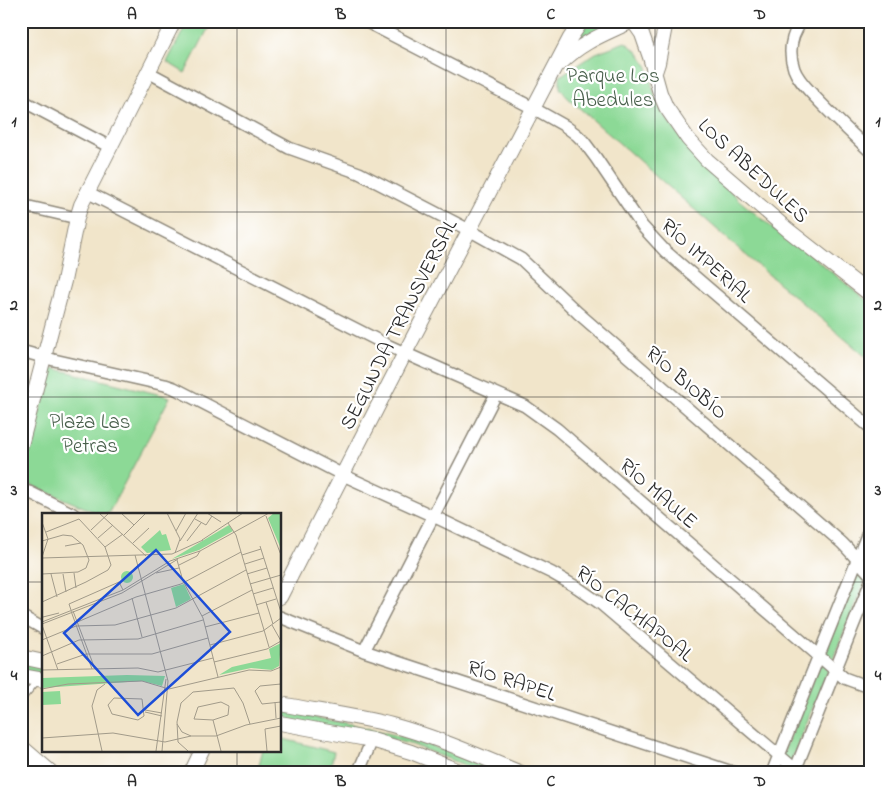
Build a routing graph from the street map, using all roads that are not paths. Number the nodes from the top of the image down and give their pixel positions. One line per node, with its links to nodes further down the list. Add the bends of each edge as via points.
1 (157, 21): 7 (street)
2 (365, 21): 12 (street, RÍO IMPERIAL)
3 (582, 21): 8 (street, SEGUNDA TRANSVERSAL)
4 (632, 21): 8 (street, via 591,40); 10 (street, LOS ABEDULES, via 642,34)
5 (666, 21): 10 (street)
6 (802, 21): 14 (street, via 791,46 792,63 798,78)
7 (173, 25): 9 (street)
8 (553, 70): 12 (street, SEGUNDA TRANSVERSAL)
9 (148, 72): 13 (street); 18 (street, RÍO BIOBÍO, via 289,148 359,172)
10 (655, 72): 19 (street, LOS ABEDULES, via 666,107 707,160 788,230)
11 (21, 100): 13 (street)
12 (534, 108): 18 (street, SEGUNDA TRANSVERSAL); 24 (street, RÍO IMPERIAL, via 565,126 584,142 642,226 665,250)
13 (110, 147): 15 (street)
14 (871, 152)
15 (87, 192): 17 (street); 21 (street, RÍO MAULE)
16 (21, 205): 17 (street)
17 (77, 218): 22 (street)
18 (469, 230): 21 (street, SEGUNDA TRANSVERSAL); 31 (street, RÍO BIOBÍO, via 521,259 842,543)
19 (871, 295)
20 (21, 351): 22 (street, RÍO CACHAPOAL)
21 (405, 353): 23 (street, RÍO MAULE); 26 (street, SEGUNDA TRANSVERSAL)
22 (44, 357): 25 (street); 26 (street, RÍO CACHAPOAL, via 165,384)
23 (496, 394): 29 (street); 39 (street, RÍO MAULE, via 525,406 557,429)
24 (871, 428)
25 (21, 445)
26 (343, 475): 29 (street, RÍO CACHAPOAL); 34 (street, SEGUNDA TRANSVERSAL)
27 (21, 490): 28 (street)
28 (71, 513)
29 (433, 516): 38 (street); 52 (street, RÍO CACHAPOAL, via 578,588)
30 (871, 525): 31 (street)
31 (856, 560): 32 (street, RÍO BIOBÍO); 39 (street)
32 (871, 575)
33 (871, 581): 42 (street)
34 (281, 595)
35 (21, 616): 37 (street)
36 (281, 617): 38 (street, RÍO RAPEL)
37 (42, 628)
38 (364, 651): 61 (street, RÍO RAPEL)
39 (818, 656): 42 (street, RÍO MAULE); 52 (street)
40 (21, 658): 41 (street)
41 (42, 662)
42 (835, 670): 45 (street, RÍO MAULE, via 844,678); 54 (street)
43 (21, 676): 44 (street)
44 (41, 680): 46 (lane)
45 (871, 688)
46 (21, 700)
47 (281, 704): 60 (street, via 393,725)
48 (281, 723): 49 (street)
49 (372, 740): 58 (street); 59 (street)
50 (21, 749): 56 (main road)
51 (201, 752): 57 (street)
52 (778, 755): 54 (street, RÍO CACHAPOAL); 62 (street)
53 (21, 763): 55 (main road)
54 (798, 772)
55 (33, 773)
56 (49, 773)
57 (191, 773)
58 (358, 773)
59 (464, 773)
60 (521, 773)
61 (735, 773)
62 (772, 773)

